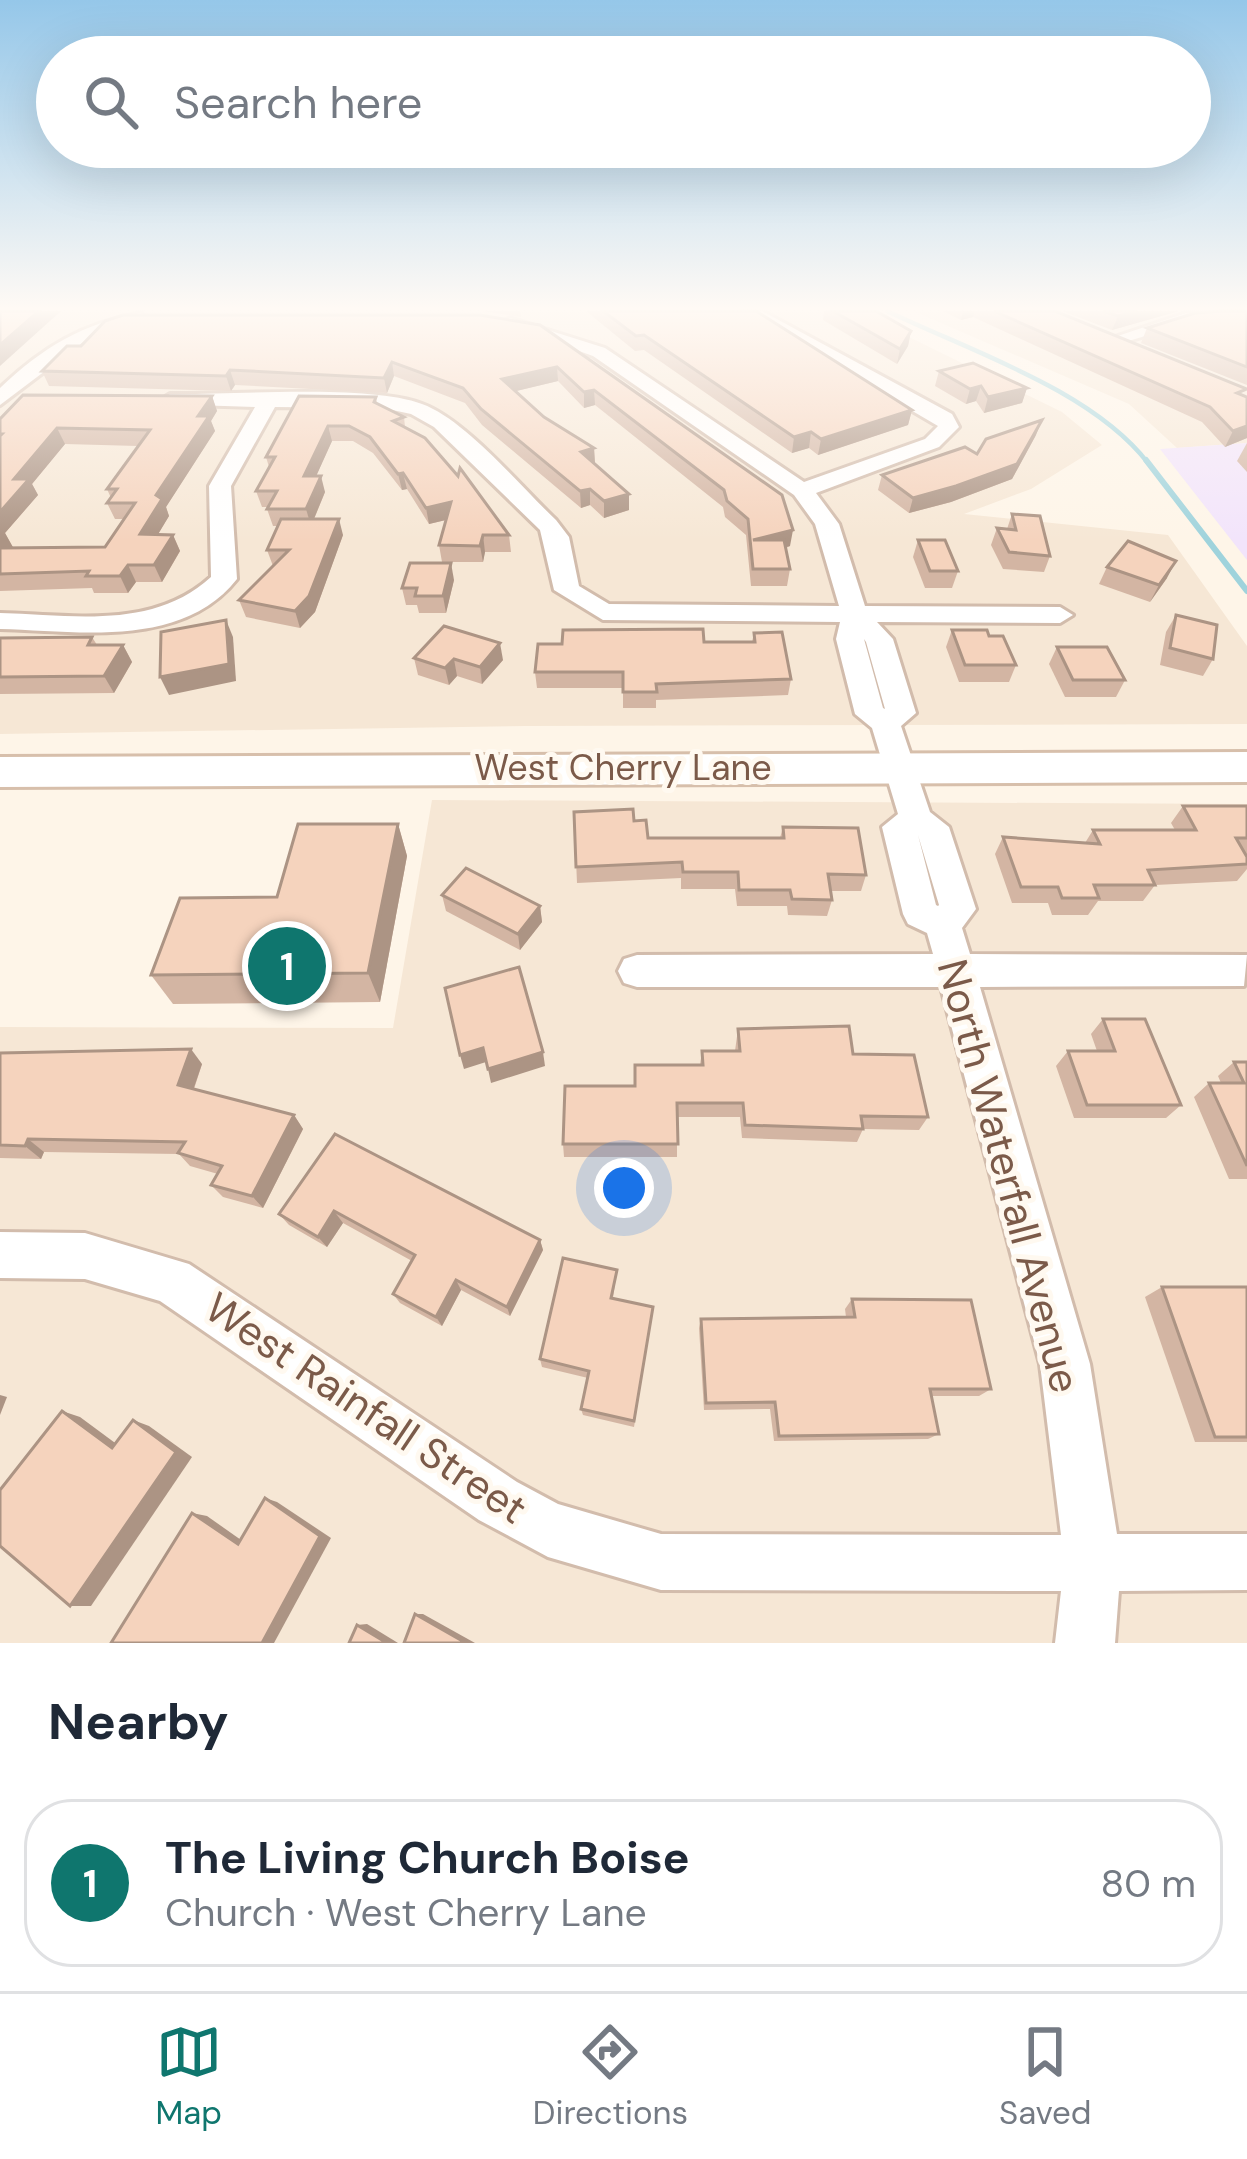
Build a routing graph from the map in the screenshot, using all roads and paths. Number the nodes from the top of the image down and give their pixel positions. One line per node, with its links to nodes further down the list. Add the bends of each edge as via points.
1 (651, 388): 5 (street)
2 (890, 388): 5 (street, via 949,428 932,443)
3 (135, 400): 4 (street)
4 (269, 400): 6 (street, via 382,401 431,415 548,525 567,590 603,612); 8 (street, via 220,486 224,579 190,608 135,621)
5 (802, 490): 6 (street, via 827,524)
6 (855, 615): 7 (street); 9 (street, North Waterfall Avenue, via 850,639 870,714 886,722)
7 (1060, 615)
8 (0, 621)
9 (898, 765): 10 (main road, West Cherry Lane); 11 (main road, West Cherry Lane); 14 (street, North Waterfall Avenue, via 916,820 899,827 921,914 943,924)
10 (1247, 767)
11 (0, 772)
12 (1244, 970): 14 (street)
13 (638, 971): 14 (street)
14 (957, 973): 16 (street, North Waterfall Avenue, via 1065,1364)
15 (0, 1256): 16 (street, West Rainfall Street, via 85,1256 172,1280 498,1501 602,1549 718,1565)
16 (1094, 1562): 17 (street, West Rainfall Street); 18 (street, North Waterfall Avenue)
17 (1247, 1562)
18 (1085, 1643)

